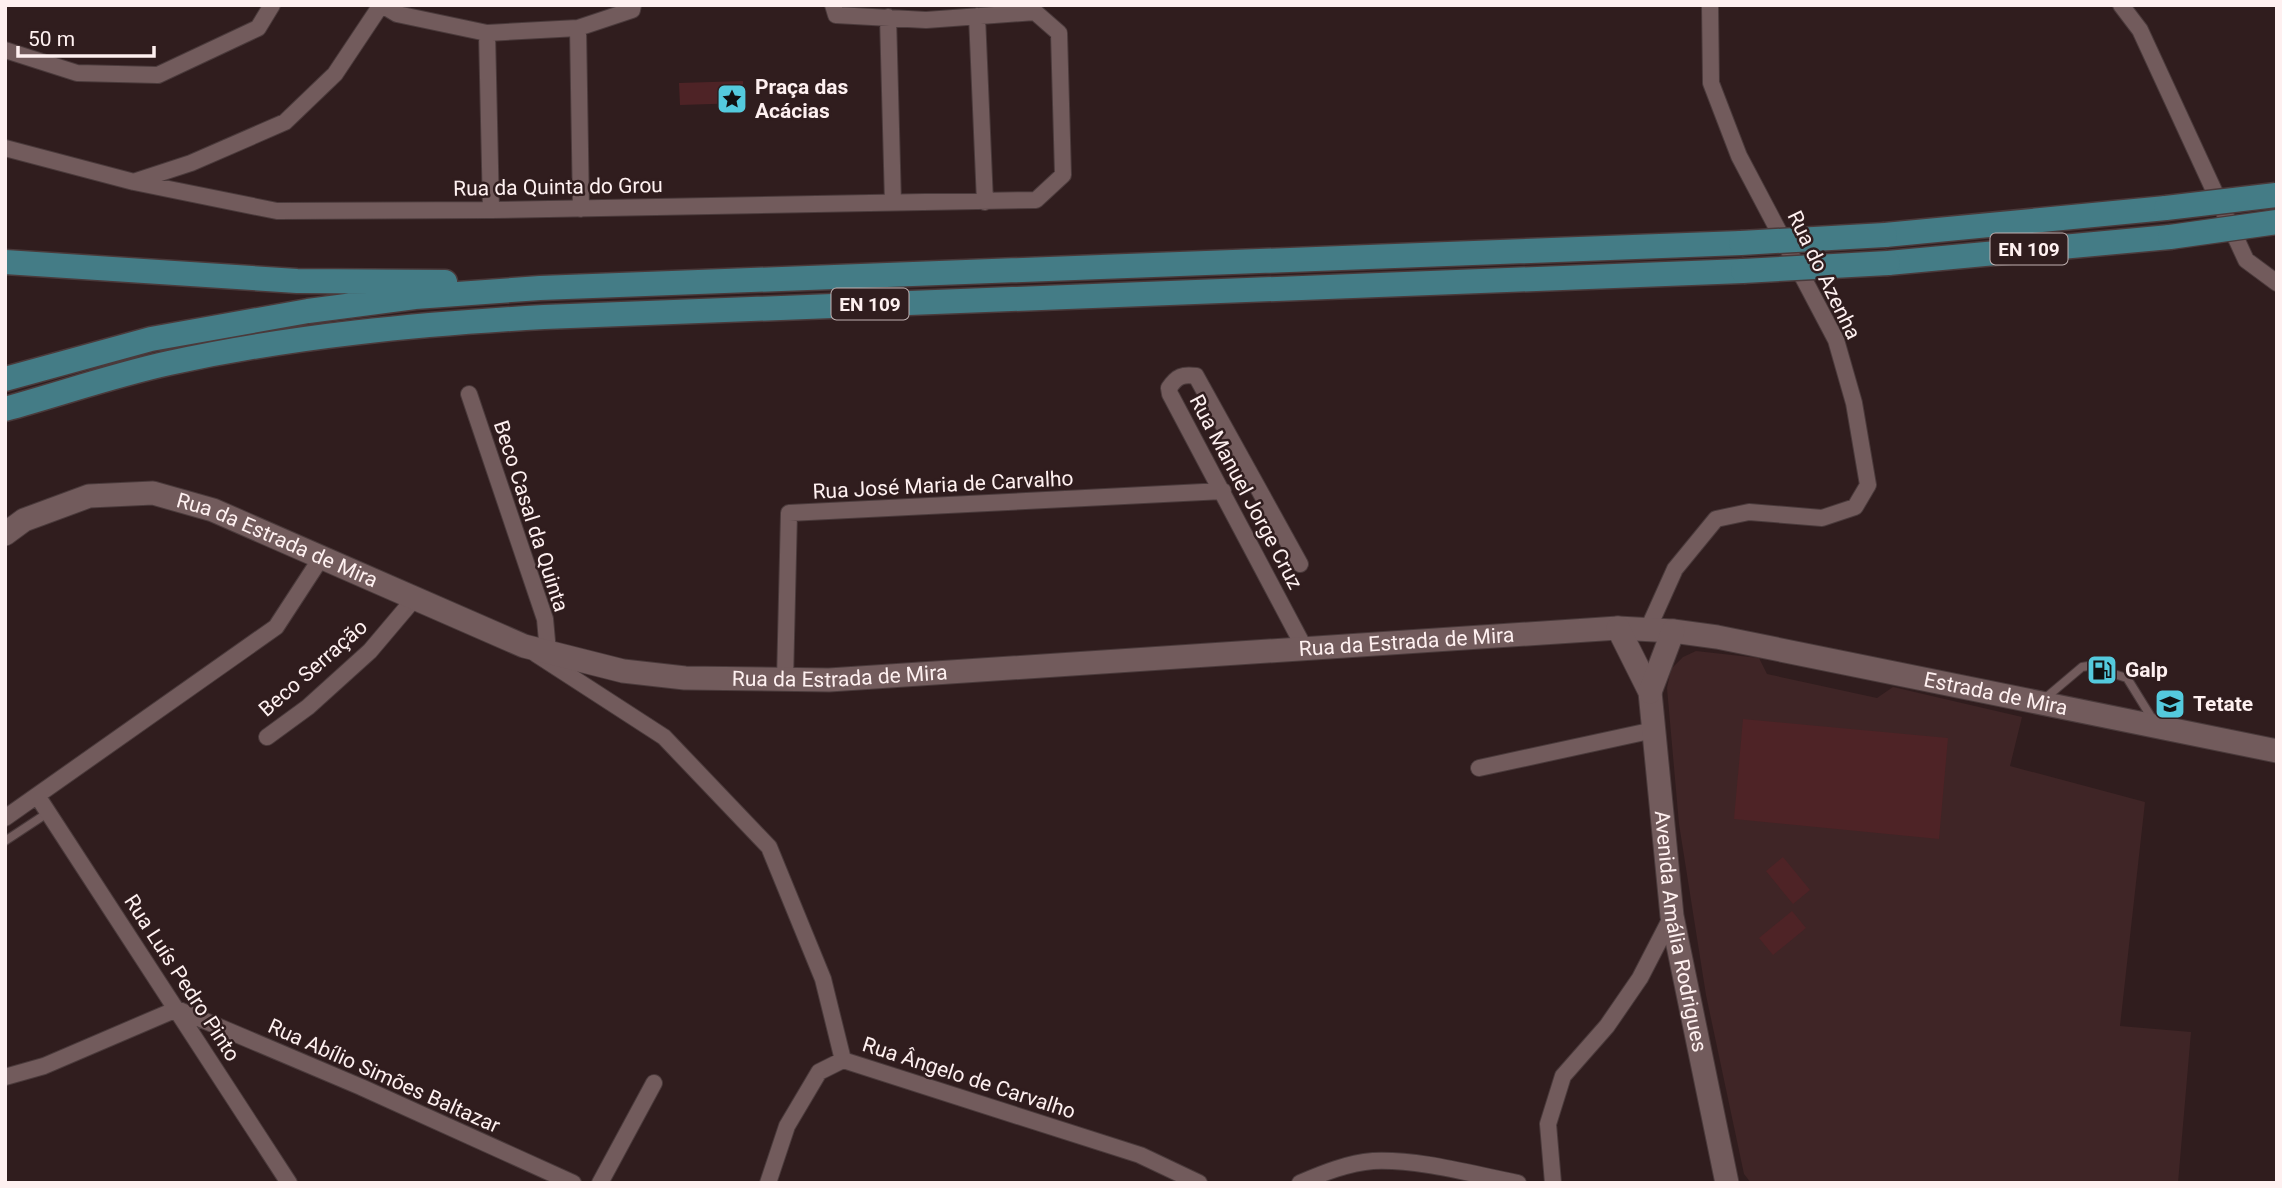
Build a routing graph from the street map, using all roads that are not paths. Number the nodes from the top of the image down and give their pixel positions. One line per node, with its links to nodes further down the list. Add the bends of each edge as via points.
1 (272, 5): 12 (street, via 258,28 159,75 77,73)
2 (382, 5): 11 (street, via 397,14); 14 (street, via 335,74 285,122)
3 (633, 5): 10 (street, via 632,10)
4 (833, 5): 9 (street, Rua da Quinta do Grou, via 836,15)
5 (1710, 5): 33 (street, Rua do Azenha, via 1711,83 1740,156 1836,340 1854,403 1868,485 1854,507 1822,518 1749,512 1716,519 1675,569)
6 (2121, 5): 22 (street, via 2140,30 2246,260)
7 (926, 12): 8 (street, Rua da Quinta do Grou); 9 (street, Rua da Quinta do Grou)
8 (977, 16): 16 (street); 16 (street, Rua da Quinta do Grou, via 1035,12 1059,33 1063,175 1036,200)
9 (888, 17): 17 (street)
10 (578, 28): 11 (street); 18 (street)
11 (487, 33): 19 (street)
12 (5, 50)
13 (5, 148): 14 (street, Rua da Quinta do Grou)
14 (134, 182): 19 (street, Rua da Quinta do Grou, via 277,211)
15 (2276, 195): 23 (main road, EN 109, bridge, via 1885,235 1741,243)
16 (985, 201): 17 (street, Rua da Quinta do Grou)
17 (893, 203): 18 (street, Rua da Quinta do Grou)
18 (581, 209): 19 (street, Rua da Quinta do Grou)
19 (491, 210)
20 (2277, 222): 26 (main road, EN 109, bridge, via 2170,237 1888,263 1743,271 418,324 168,363)
21 (5, 262): 23 (main road, via 297,281 427,281)
22 (2277, 283)
23 (540, 288): 24 (main road, EN 109, via 308,311 151,339)
24 (5, 380)
25 (469, 394): 38 (street, Beco Casal da Quinta, via 545,619)
26 (5, 409)
27 (1223, 491): 30 (street, Rua Manuel Jorge Cruz, via 1170,394 1174,380 1184,374 1196,376); 37 (street, Rua Manuel Jorge Cruz); 39 (street, Rua José Maria de Carvalho, via 789,513)
28 (5, 534): 29 (street, Rua da Estrada de Mira, via 24,520 89,496 152,493 214,510)
29 (321, 558): 31 (street, Rua da Estrada de Mira); 47 (street, via 276,627)
30 (1300, 564)
31 (414, 598): 36 (street, Rua da Estrada de Mira); 44 (street, Beco Serração, via 370,651)
32 (1618, 628): 33 (street, Rua da Estrada de Mira); 37 (street, Rua da Estrada de Mira); 40 (street, Avenida Amália Rodrigues)
33 (1648, 629): 34 (street, Rua da Estrada de Mira)
34 (1673, 631): 35 (street, Rua da Estrada de Mira); 40 (street, Avenida Amália Rodrigues)
35 (1717, 636): 41 (street, Estrada de Mira)
36 (524, 646): 38 (street, Rua da Estrada de Mira); 53 (street, Rua Ângelo de Carvalho, via 664,737 769,848 823,979)
37 (1305, 649): 39 (street, Rua da Estrada de Mira)
38 (548, 652): 39 (street, Rua da Estrada de Mira, via 623,671 685,678)
39 (785, 680)
40 (1650, 692): 43 (street, Avenida Amália Rodrigues)
41 (2041, 702): 42 (street, Estrada de Mira); 42 (lane, via 2088,666 2127,678)
42 (2157, 726): 45 (street, Estrada de Mira)
43 (1654, 730): 46 (street); 51 (street, Avenida Amália Rodrigues)
44 (267, 737)
45 (2277, 751)
46 (1479, 768)
47 (38, 797): 48 (street, Rua Luís Pedro Pinto); 49 (street)
48 (48, 812): 50 (lane); 52 (street, Rua Luís Pedro Pinto)
49 (5, 818)
50 (5, 841)
51 (1672, 916): 56 (street, Avenida Amália Rodrigues); 64 (street, via 1640,978 1608,1026 1563,1076 1548,1124)
52 (177, 1009): 54 (street, via 44,1066); 57 (street, Rua Luís Pedro Pinto); 58 (street, Rua Abílio Simões Baltazar)
53 (843, 1060): 60 (street, via 819,1072 787,1126); 61 (street, Rua Ângelo de Carvalho, via 1140,1155)
54 (5, 1077)
55 (654, 1083): 59 (street)
56 (1729, 1179)
57 (289, 1183)
58 (573, 1183)
59 (600, 1183)
60 (768, 1183)
61 (1199, 1183)
62 (1300, 1183): 63 (street, via 1371,1161 1413,1162)
63 (1518, 1183)
64 (1553, 1183)

